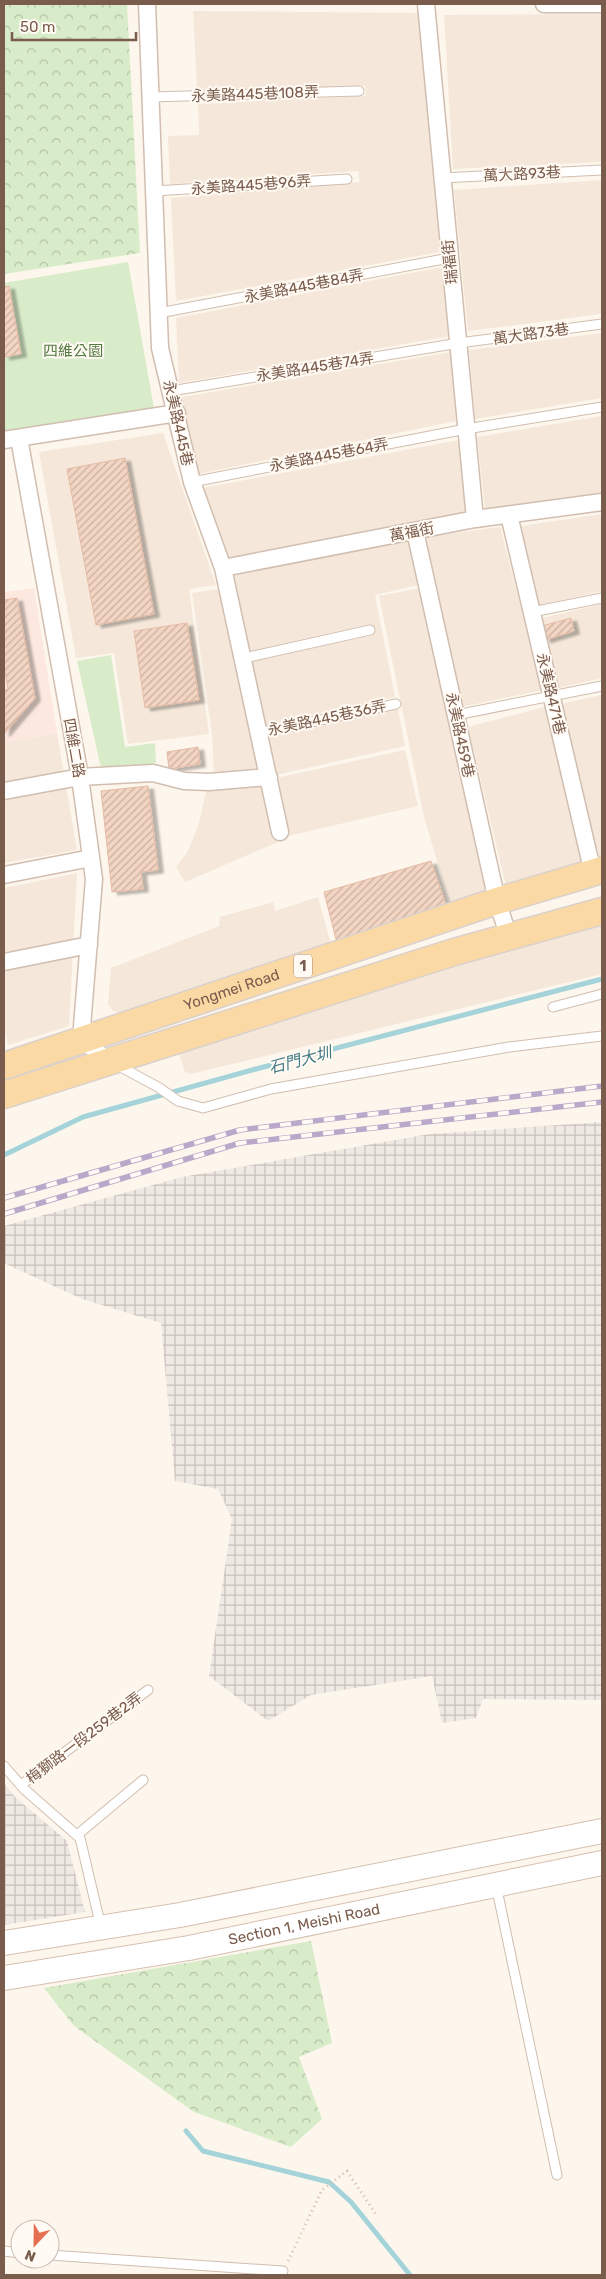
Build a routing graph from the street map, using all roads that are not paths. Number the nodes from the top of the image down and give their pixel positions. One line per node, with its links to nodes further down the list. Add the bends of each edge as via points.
1 (147, 4): 6 (street, 永美路445巷)
2 (426, 4): 8 (street, 瑞福街)
3 (544, 4): 4 (street)
4 (602, 4)
5 (359, 91): 6 (lane, 永美路445巷108弄)
6 (151, 97): 10 (street, 永美路445巷)
7 (602, 170): 8 (lane, 萬大路93巷)
8 (442, 178): 11 (street, 瑞福街)
9 (348, 179): 10 (lane, 永美路445巷96弄)
10 (154, 191): 12 (street, 永美路445巷)
11 (449, 258): 12 (lane, 永美路445巷84弄); 14 (street, 瑞福街)
12 (159, 313): 15 (street, 永美路445巷, via 160,348)
13 (602, 324): 14 (lane, 萬大路73巷)
14 (459, 344): 15 (lane, 永美路445巷74弄); 18 (street, 瑞福街)
15 (171, 391): 17 (street, 永美路445巷)
16 (602, 407): 18 (lane, 永美路445巷64弄)
17 (177, 413): 19 (street); 20 (street, 永美路445巷)
18 (466, 429): 20 (lane, 永美路445巷64弄); 23 (street, 瑞福街)
19 (12, 439): 35 (street, 四維二路)
20 (192, 482): 25 (street, 永美路445巷)
21 (602, 502): 22 (street, 萬福街)
22 (509, 515): 23 (street, 萬福街); 27 (street, 永美路471巷)
23 (475, 519): 24 (street, 萬福街)
24 (415, 531): 25 (street, 萬福街); 33 (street, 永美路459巷)
25 (223, 568): 29 (street, 永美路445巷)
26 (602, 598): 27 (lane)
27 (532, 612): 31 (street, 永美路471巷)
28 (370, 630): 29 (lane)
29 (244, 658): 34 (street, 永美路445巷)
30 (602, 686): 31 (lane)
31 (552, 696): 33 (lane); 40 (street, 永美路471巷)
32 (396, 704): 34 (lane, 永美路445巷36弄)
33 (456, 715): 42 (street, 永美路459巷)
34 (259, 733): 36 (street, 永美路445巷)
35 (80, 777): 36 (street, via 152,774 209,782); 37 (street); 39 (street, 四維二路)
36 (269, 777): 38 (street, 永美路445巷)
37 (4, 791)
38 (280, 832)
39 (91, 858): 41 (street); 45 (street, 四維二路, via 94,879)
40 (598, 871): 42 (main road, Yongmei Road / 1)
41 (4, 875)
42 (497, 901): 44 (street, 永美路459巷); 50 (main road, Yongmei Road / 1)
43 (602, 911): 44 (main road, Yongmei Road / 1)
44 (509, 937): 51 (main road, Yongmei Road / 1)
45 (89, 945): 46 (street); 50 (street, 四維二路)
46 (4, 962)
47 (602, 994): 48 (lane)
48 (553, 1007)
49 (602, 1036): 51 (lane, via 509,1047 280,1087 203,1108 178,1102 158,1087)
50 (81, 1039): 51 (street); 52 (main road, Yongmei Road / 1)
51 (110, 1062): 53 (main road, Yongmei Road / 1)
52 (4, 1066)
53 (4, 1095)
54 (148, 1690): 57 (lane, 梅獅路一段259巷2弄)
55 (4, 1766): 57 (lane)
56 (143, 1780): 59 (lane)
57 (21, 1785): 59 (lane)
58 (602, 1831): 62 (street, via 180,1915)
59 (77, 1835): 62 (lane)
60 (602, 1863): 61 (street, Section 1, Meishi Road)
61 (496, 1884): 64 (street, Section 1, Meishi Road, via 189,1948); 65 (lane)
62 (102, 1927): 63 (street)
63 (4, 1943)
64 (4, 1978)
65 (557, 2175)
66 (60, 2256): 67 (lane)
67 (283, 2271)

